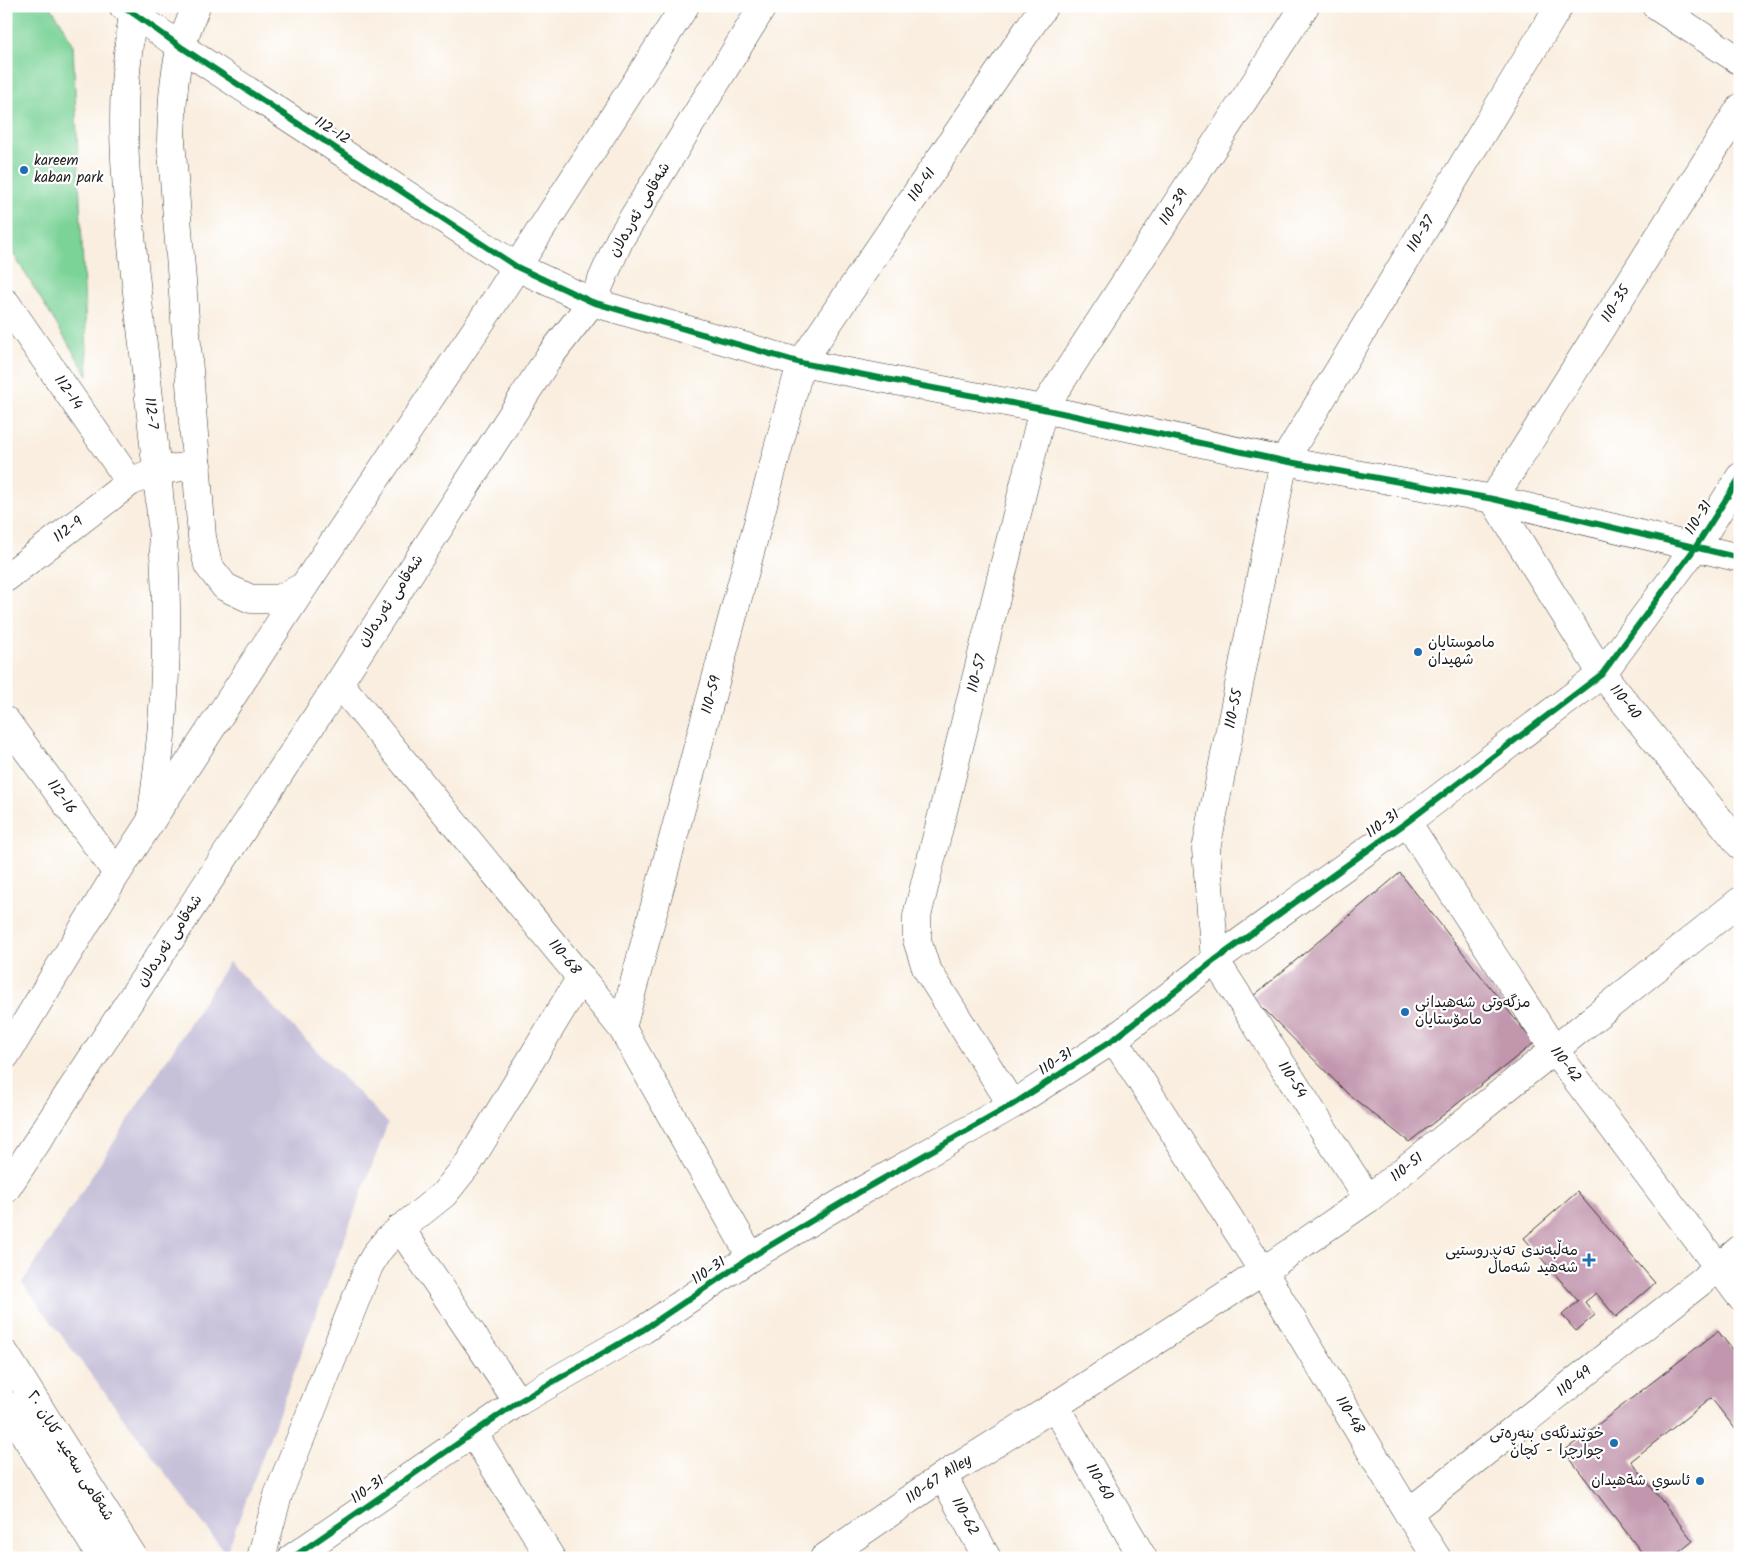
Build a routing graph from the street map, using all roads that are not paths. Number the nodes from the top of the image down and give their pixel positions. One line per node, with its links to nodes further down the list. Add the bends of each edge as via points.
1 (196, 6): 9 (street)
2 (685, 6): 12 (street)
3 (763, 6): 13 (street, شەقامی ئەردەلان, via 620,239)
4 (1044, 6): 15 (street, 110-41)
5 (1305, 6): 16 (street, 110-39)
6 (1559, 6): 17 (street, 110-37)
7 (1656, 6): 10 (street)
8 (131, 9): 9 (street, 112-12); 19 (street, 112-7, via 124,127 126,165)
9 (181, 47): 12 (street, 112-12); 18 (street, via 172,105 171,140)
10 (1740, 61)
11 (1740, 108): 22 (street, 110-35)
12 (517, 267): 13 (street, 112-12); 26 (street)
13 (592, 302): 15 (street, 112-12); 28 (street, شەقامی ئەردەلان, via 549,357)
14 (6, 304): 21 (street, 112-14)
15 (800, 363): 16 (street, 112-12); 37 (street, 110-59)
16 (1043, 409): 17 (street, 112-12); 41 (street, 110-57, via 917,916 917,940 926,968)
17 (1284, 461): 22 (street, 112-12); 35 (street, 110-55, via 1206,849)
18 (197, 465): 19 (street, 112-9); 26 (street, via 202,537 208,565 225,587 251,599 279,599)
19 (156, 471): 21 (street, 112-9); 30 (street, 112-7, via 163,541 166,682)
20 (1740, 477): 23 (street, 110-31)
21 (130, 482): 25 (street, 112-9)
22 (1493, 499): 23 (street, 112-12); 27 (street, 110-40)
23 (1695, 548): 24 (street, 112-12); 27 (street, 110-31)
24 (1740, 558)
25 (6, 578)
26 (304, 586): 30 (street)
27 (1602, 674): 31 (street, 110-31); 32 (street, 110-40)
28 (339, 683): 36 (street, 110-68); 42 (street, شەقامی ئەردەلان)
29 (6, 721): 33 (street, 112-16)
30 (151, 822): 33 (street)
31 (1407, 822): 35 (street, 110-31); 39 (street, 110-42)
32 (1740, 845)
33 (117, 872): 40 (street)
34 (1740, 902): 39 (street, 110-51)
35 (1215, 960): 38 (street, 110-31); 43 (street, 110-54)
36 (581, 977): 37 (street, 110-68); 44 (street, via 468,1164 444,1194)
37 (622, 1028): 46 (street, 110-68)
38 (1114, 1039): 41 (street, 110-31); 48 (street, 110-48)
39 (1555, 1051): 43 (street, 110-51); 47 (street, 110-42)
40 (6, 1055)
41 (1012, 1105): 46 (street, 110-31)
42 (6, 1189)
43 (1368, 1199): 48 (street, 110-51)
44 (400, 1228): 51 (street); 59 (street, via 377,1252 362,1281 278,1495)
45 (1740, 1249): 47 (street, 110-49)
46 (751, 1258): 51 (street, 110-31, via 643,1330)
47 (1718, 1268): 49 (street, 110-42); 56 (street, 110-49)
48 (1263, 1271): 53 (street, 110-51); 56 (street, 110-48)
49 (1740, 1296)
50 (6, 1355): 58 (street, شەقامی سەعید کابان ٢٠)
51 (518, 1402): 54 (street, 110-31)
52 (6, 1405): 57 (street, شەقامی سەعید کابان ٢٠)
53 (1055, 1406): 55 (street, 110-67 Alley); 64 (street, 110-60)
54 (473, 1433): 60 (street, 110-31); 61 (street)
55 (943, 1476): 62 (street, 110-67 Alley); 63 (street, 110-62)
56 (1408, 1513): 65 (street, 110-48)
57 (102, 1558)
58 (134, 1558)
59 (262, 1558)
60 (292, 1558)
61 (551, 1558)
62 (824, 1558)
63 (987, 1558)
64 (1143, 1558)
65 (1437, 1558)

